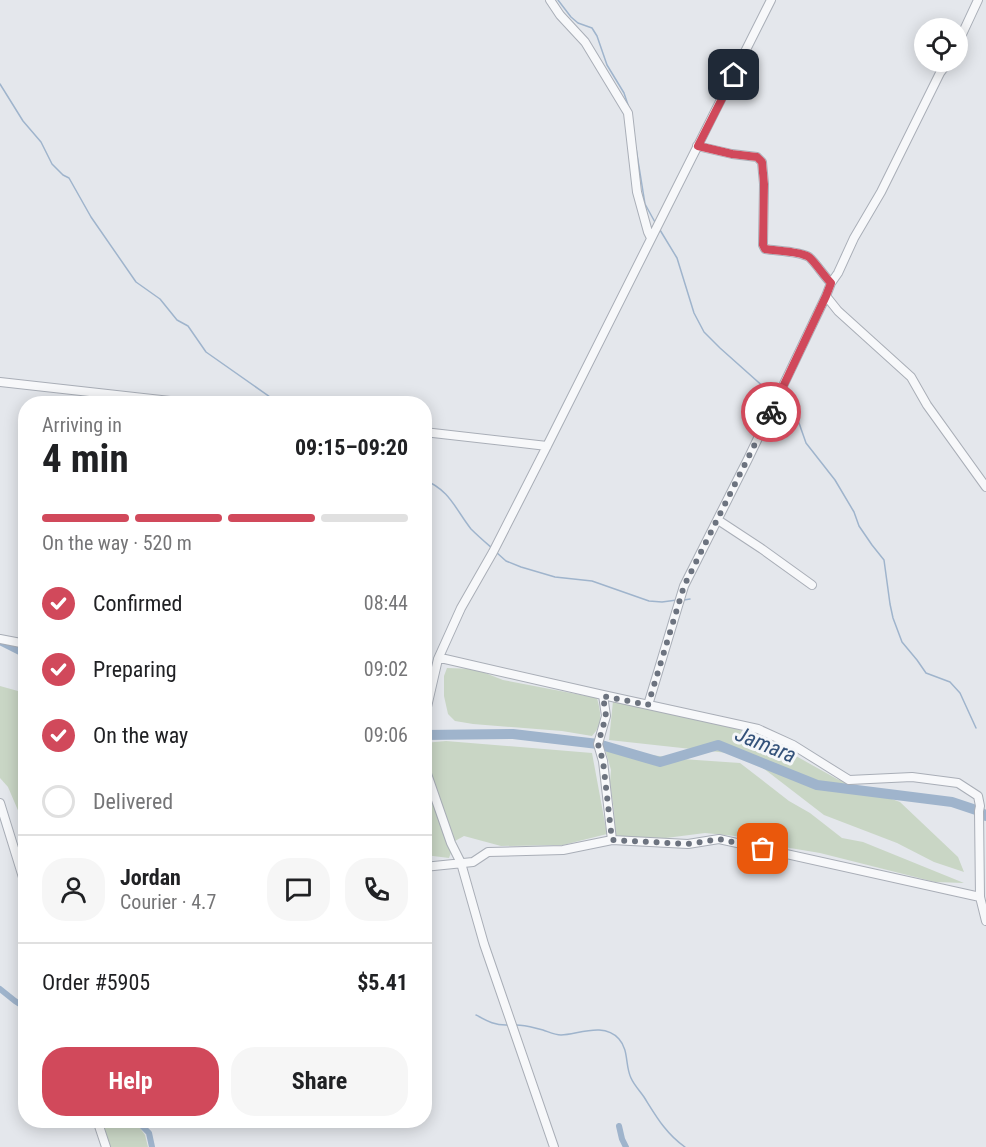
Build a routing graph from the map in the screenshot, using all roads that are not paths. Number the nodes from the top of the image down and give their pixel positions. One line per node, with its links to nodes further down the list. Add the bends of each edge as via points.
1 (550, 0): 7 (street, via 585,42 628,113 637,192)
2 (771, 0): 6 (street)
3 (978, 0): 4 (street)
4 (968, 21)
5 (941, 72): 8 (street)
6 (698, 146): 7 (street); 8 (street, via 761,159 765,249 809,257)
7 (651, 238): 13 (street)
8 (831, 283): 9 (street)
9 (826, 296): 14 (street, via 911,377); 15 (street)
10 (0, 382): 11 (street)
11 (125, 396)
12 (432, 433): 13 (street)
13 (547, 446): 19 (street)
14 (986, 487)
15 (718, 520): 16 (street); 22 (street, via 684,586)
16 (812, 585)
17 (0, 639): 18 (street)
18 (18, 642)
19 (438, 659): 20 (street); 21 (street)
20 (432, 676)
21 (603, 696): 22 (street); 25 (street, via 606,716 598,744)
22 (648, 705): 29 (street, via 758,729 793,745 849,780 912,777 958,783 978,796 980,806)
23 (432, 788): 27 (street)
24 (0, 803): 26 (street)
25 (612, 840): 27 (street, via 563,850 488,852 473,862); 29 (street, via 688,844 719,839)
26 (18, 858)
27 (461, 863): 28 (street); 33 (street, via 484,944)
28 (432, 866)
29 (980, 897): 30 (street)
30 (986, 921)
31 (100, 1128): 32 (street)
32 (106, 1147)
33 (554, 1147)

